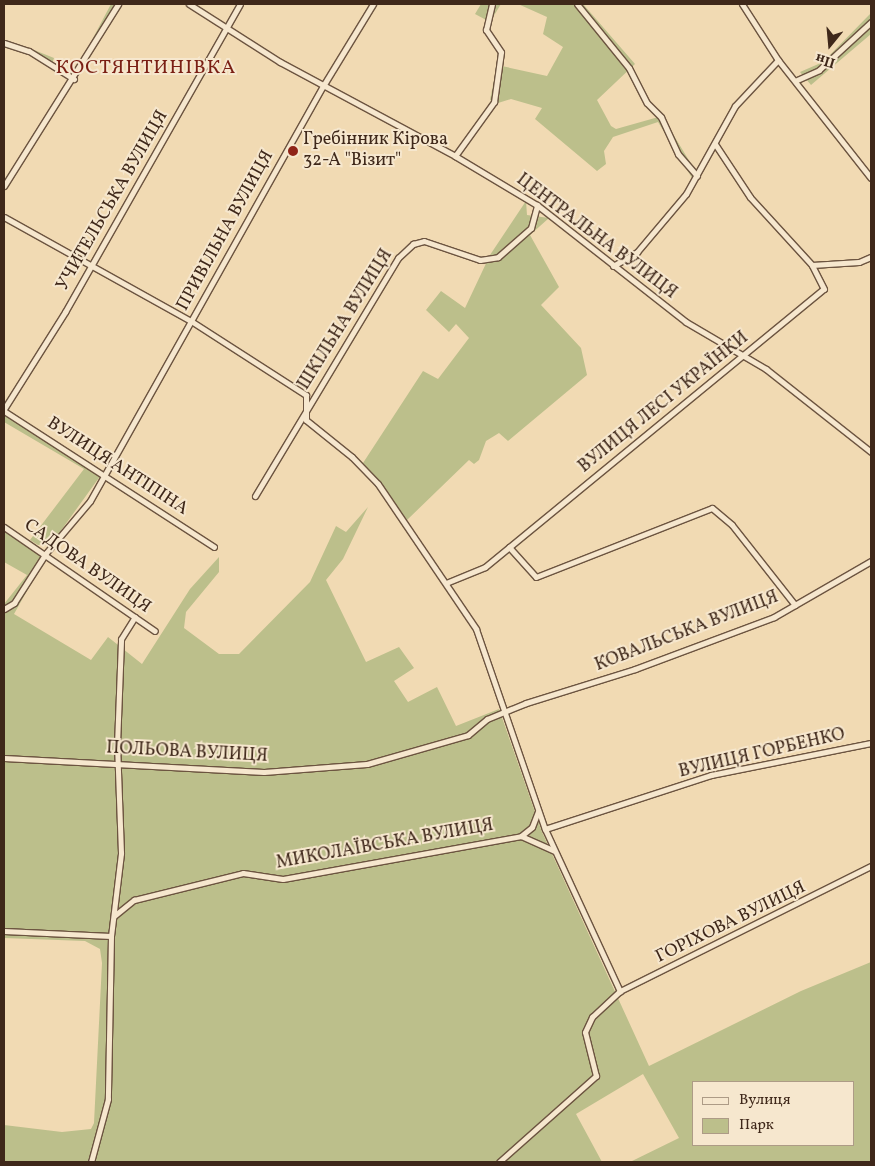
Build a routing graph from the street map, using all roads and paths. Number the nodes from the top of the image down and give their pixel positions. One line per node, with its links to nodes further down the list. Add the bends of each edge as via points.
1 (118, 4): 12 (street)
2 (189, 4): 9 (street, ЦЕНТРАЛЬНА ВУЛИЦЯ)
3 (240, 4): 9 (street, УЧИТЕЛЬСЬКА ВУЛИЦЯ)
4 (374, 4): 14 (street, ПРИВІЛЬНА ВУЛИЦЯ)
5 (492, 4): 16 (street, via 486,30 501,52 494,102)
6 (577, 4): 17 (street, via 629,68 647,103 661,117 678,154)
7 (742, 4): 11 (street)
8 (871, 22): 13 (street, via 819,70)
9 (228, 30): 14 (street, ЦЕНТРАЛЬНА ВУЛИЦЯ); 24 (street, УЧИТЕЛЬСЬКА ВУЛИЦЯ)
10 (4, 43): 12 (street, via 29,51)
11 (778, 60): 13 (street); 15 (street, via 735,106)
12 (74, 79): 19 (street)
13 (797, 80): 18 (street)
14 (323, 86): 16 (street, ЦЕНТРАЛЬНА ВУЛИЦЯ); 26 (street, ПРИВІЛЬНА ВУЛИЦЯ)
15 (715, 144): 17 (street); 23 (street, via 750,197)
16 (455, 156): 20 (street, ЦЕНТРАЛЬНА ВУЛИЦЯ)
17 (697, 176): 25 (street, via 637,252)
18 (871, 178)
19 (4, 186)
20 (537, 205): 25 (street, ЦЕНТРАЛЬНА ВУЛИЦЯ); 28 (street, ШКІЛЬНА ВУЛИЦЯ, via 531,228 498,257 480,260 424,241 413,244 398,258)
21 (4, 218): 24 (street)
22 (871, 257): 23 (street, via 859,262)
23 (812, 265): 27 (street, ВУЛИЦЯ ЛЕСІ УКРАЇНКИ, via 824,289)
24 (91, 266): 26 (street); 29 (street, УЧИТЕЛЬСЬКА ВУЛИЦЯ)
25 (613, 266): 27 (street, ЦЕНТРАЛЬНА ВУЛИЦЯ)
26 (191, 321): 28 (street, via 306,395); 31 (street, ПРИВІЛЬНА ВУЛИЦЯ)
27 (743, 358): 30 (street, ЦЕНТРАЛЬНА ВУЛИЦЯ, via 766,369); 35 (street, ВУЛИЦЯ ЛЕСІ УКРАЇНКИ, via 685,399)
28 (307, 407): 32 (street, ШКІЛЬНА ВУЛИЦЯ); 38 (street, via 306,420 378,484)
29 (4, 410): 31 (street, ВУЛИЦЯ АНТІПІНА)
30 (871, 452)
31 (106, 473): 34 (street, ВУЛИЦЯ АНТІПІНА); 36 (street, ПРИВІЛЬНА ВУЛИЦЯ)
32 (255, 496)
33 (4, 527): 36 (street, САДОВА ВУЛИЦЯ)
34 (214, 547)
35 (509, 547): 38 (street, ВУЛИЦЯ ЛЕСІ УКРАЇНКИ, via 485,567); 39 (street, via 536,577 712,508 732,525)
36 (46, 554): 40 (street, ПРИВІЛЬНА ВУЛИЦЯ, via 14,603); 41 (street, САДОВА ВУЛИЦЯ)
37 (871, 561): 39 (street, КОВАЛЬСЬКА ВУЛИЦЯ)
38 (446, 583): 43 (street, via 476,629)
39 (795, 605): 43 (street, КОВАЛЬСЬКА ВУЛИЦЯ, via 635,669)
40 (4, 609)
41 (135, 617): 42 (street, САДОВА ВУЛИЦЯ); 46 (street, via 121,639)
42 (155, 631)
43 (506, 711): 46 (street, ПОЛЬОВА ВУЛИЦЯ, via 468,735 360,764 264,772); 47 (street)
44 (871, 743): 48 (street, ВУЛИЦЯ ГОРБЕНКО, via 711,775)
45 (4, 758): 46 (street, ПОЛЬОВА ВУЛИЦЯ)
46 (119, 762): 52 (street, via 121,853)
47 (538, 810): 48 (street); 49 (street, МИКОЛАЇВСЬКА ВУЛИЦЯ, via 532,827)
48 (545, 829): 50 (street)
49 (521, 836): 50 (street, МИКОЛАЇВСЬКА ВУЛИЦЯ); 52 (street, МИКОЛАЇВСЬКА ВУЛИЦЯ, via 283,879 243,873 134,900)
50 (555, 851): 55 (street)
51 (871, 866): 55 (street, ГОРІХОВА ВУЛИЦЯ)
52 (114, 916): 54 (street)
53 (4, 931): 54 (street)
54 (110, 936): 56 (street, via 108,1099)
55 (620, 992): 57 (street, ГОРІХОВА ВУЛИЦЯ, via 605,1005 585,1032 596,1076)
56 (91, 1162)
57 (500, 1162)

